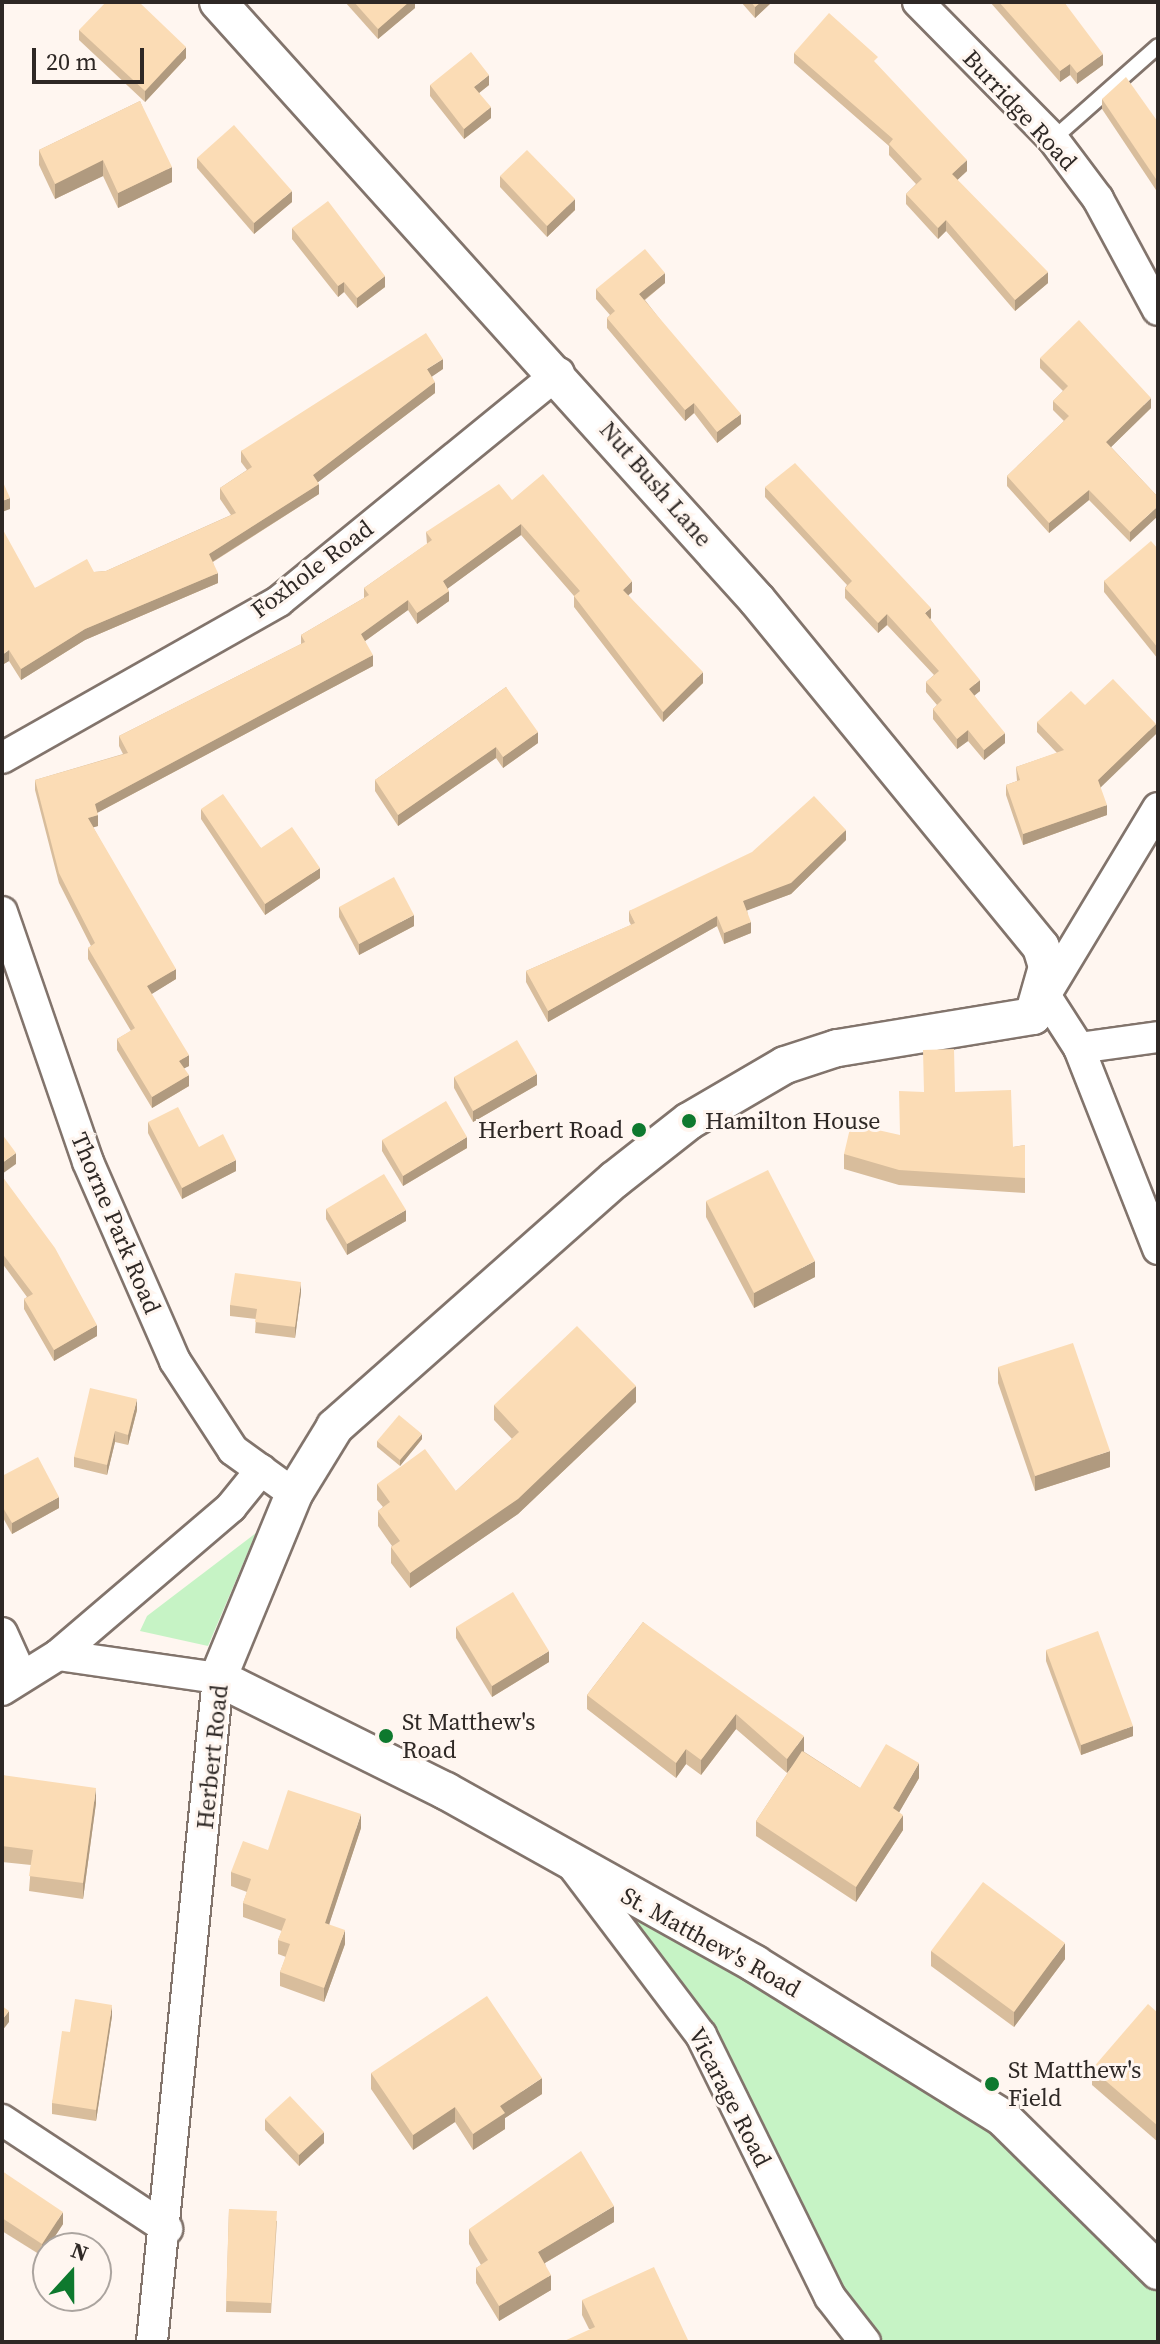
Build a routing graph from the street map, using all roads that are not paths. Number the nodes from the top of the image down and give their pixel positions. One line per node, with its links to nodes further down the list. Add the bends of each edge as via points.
1 (218, 2): 6 (street, Nut Bush Lane)
2 (918, 2): 4 (street, Burridge Road)
3 (1158, 46): 4 (lane)
4 (1053, 139): 5 (street, Burridge Road, via 1098,199)
5 (1158, 310)
6 (559, 373): 7 (street, Foxhole Road, via 279,601); 10 (street, Nut Bush Lane, via 757,600 1041,947)
7 (2, 758)
8 (1158, 808): 10 (street)
9 (2, 912): 14 (street, Thorne Park Road, via 88,1162 175,1361 233,1450)
10 (1045, 995): 12 (street); 15 (street, Herbert Road, via 1033,1016 837,1048 785,1065 689,1121 335,1427)
11 (1158, 1037): 12 (street)
12 (1079, 1048): 13 (street)
13 (1158, 1249)
14 (261, 1470): 15 (street, Thorne Park Road); 16 (street, via 231,1507)
15 (294, 1494): 18 (street, Herbert Road)
16 (58, 1655): 17 (street); 18 (street)
17 (7, 1661)
18 (218, 1678): 19 (street, St. Matthew's Road, via 446,1791); 21 (street, Herbert Road)
19 (573, 1866): 22 (street, St. Matthew's Road, via 755,1964 1003,2118); 24 (street, Vicarage Road, via 701,2035 830,2297)
20 (2, 2120): 21 (street)
21 (167, 2229): 23 (street, Herbert Road)
22 (1158, 2271)
23 (152, 2342)
24 (865, 2342)

